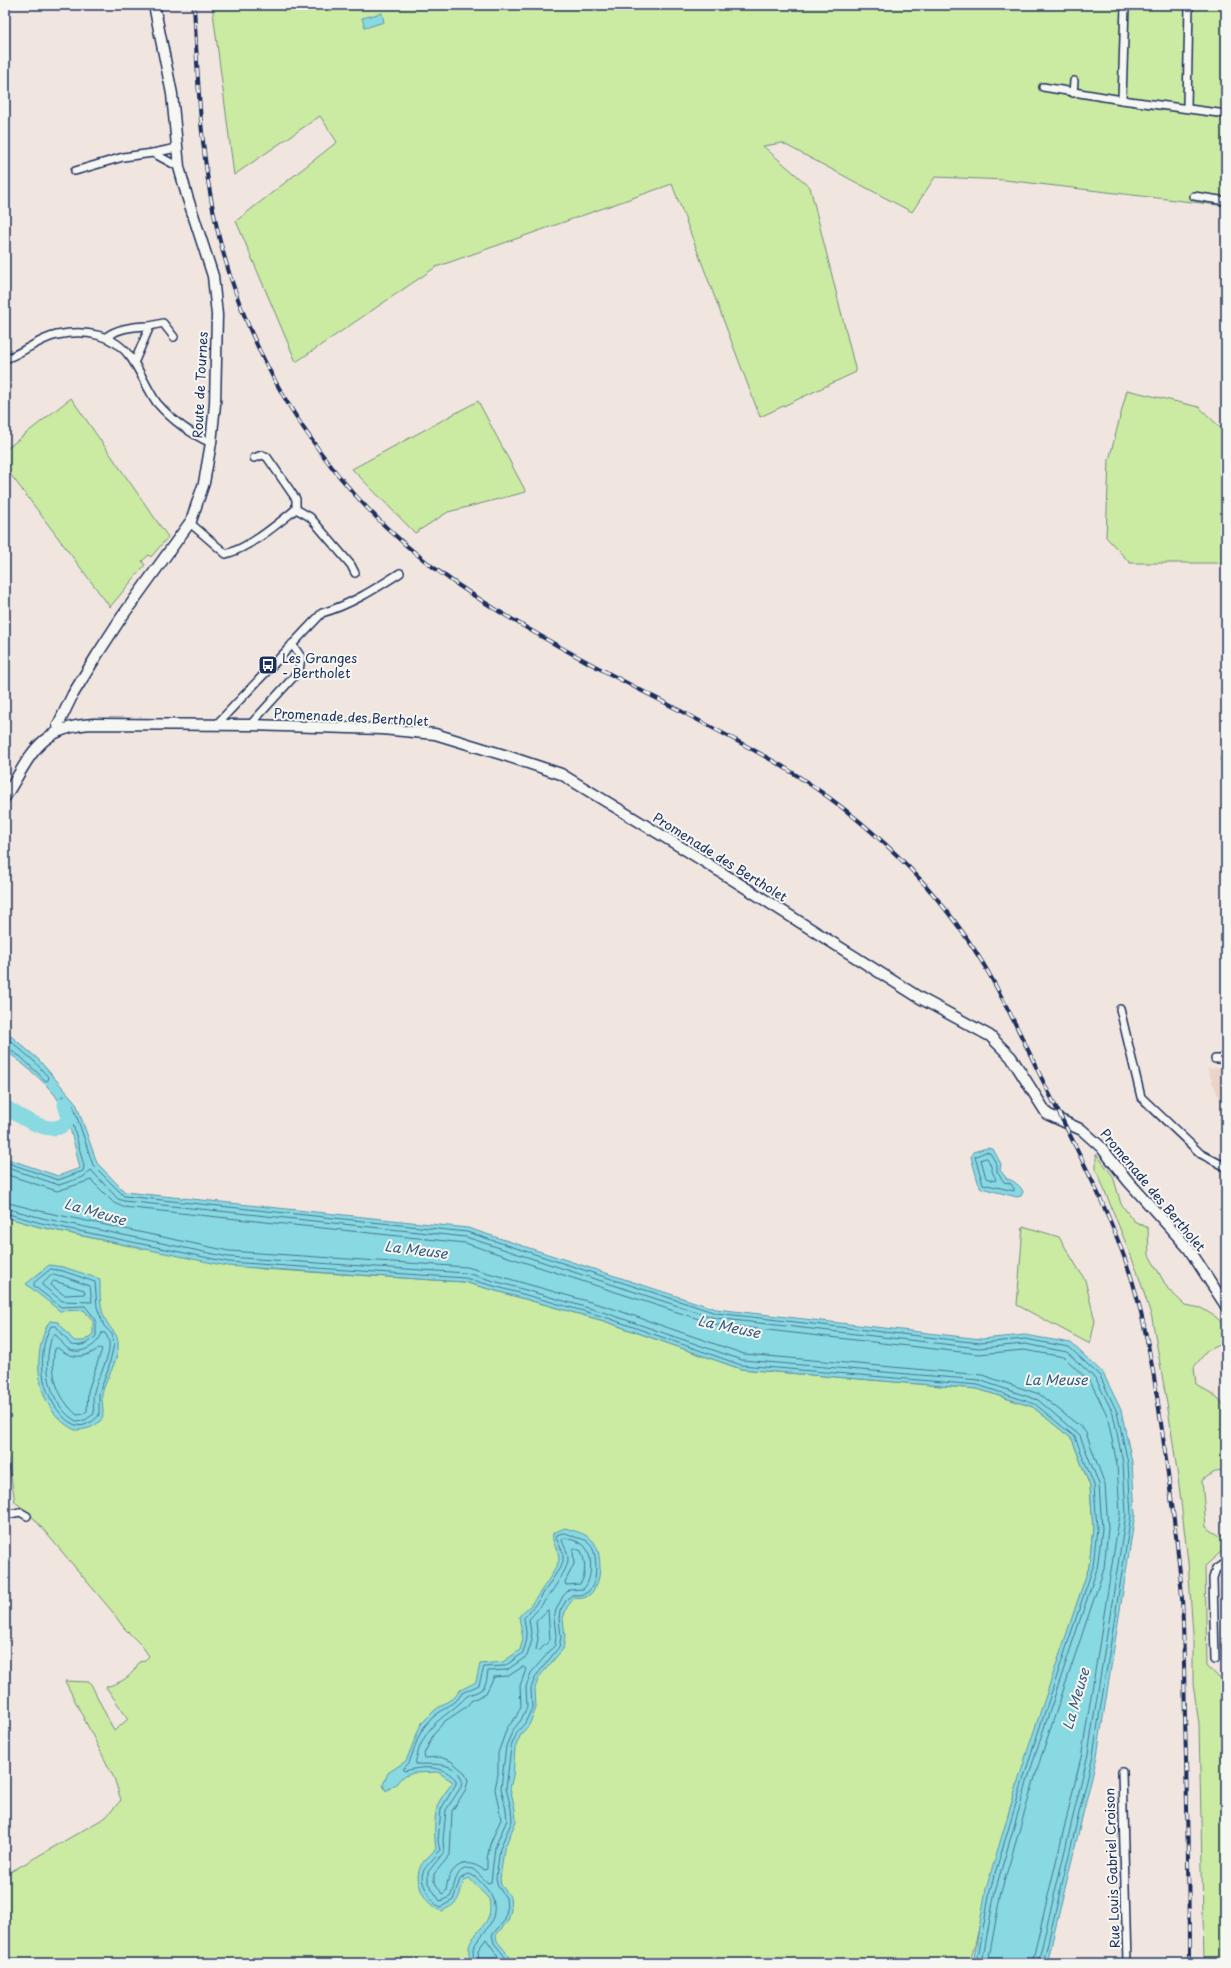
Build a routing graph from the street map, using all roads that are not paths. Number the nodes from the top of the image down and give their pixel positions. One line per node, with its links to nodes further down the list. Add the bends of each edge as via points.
1 (154, 5): 10 (street, Route de Tournes, via 172,94)
2 (1125, 5): 7 (street)
3 (1189, 5): 8 (street)
4 (1074, 81): 6 (street)
5 (1043, 87): 6 (street)
6 (1073, 93): 7 (street)
7 (1122, 100): 8 (street)
8 (1187, 107): 9 (street)
9 (1226, 114)
10 (177, 148): 11 (street); 12 (street, Route de Tournes)
11 (153, 153): 12 (street); 13 (street, via 123,157)
12 (179, 167): 21 (street, Route de Tournes, via 213,276 217,315 215,404)
13 (75, 171)
14 (1194, 196): 15 (street)
15 (1226, 201)
16 (150, 326): 17 (street, via 135,326); 18 (street, via 163,323); 20 (street)
17 (106, 337): 19 (street, via 84,332 56,335); 20 (street, via 120,346)
18 (174, 337)
19 (5, 360)
20 (134, 363): 21 (street, via 156,401 171,417)
21 (211, 443): 24 (street, Route de Tournes, via 204,483)
22 (254, 458): 23 (street, via 262,455 267,458 296,499)
23 (296, 509): 24 (street, via 271,530 226,554); 25 (street, via 310,517 351,564)
24 (190, 523): 30 (street, Route de Tournes, via 122,618 77,687 58,725)
25 (355, 573)
26 (400, 573): 27 (street, via 370,592 322,613)
27 (292, 644): 28 (street); 29 (street, via 301,656 299,671)
28 (216, 725): 29 (street, Promenade des Bertholet); 30 (street, Promenade des Bertholet, via 93,724)
29 (250, 725): 36 (street, Promenade des Bertholet, via 382,729 435,734 561,774 920,998 990,1036 1011,1057 1047,1114 1082,1130 1101,1147 1189,1249)
30 (59, 730): 31 (street, Promenade des Bertholet, via 40,743)
31 (5, 797)
32 (1120, 1009): 35 (street, via 1141,1097 1201,1154)
33 (1215, 1059): 34 (street)
34 (1226, 1059)
35 (1226, 1167)
36 (1226, 1306)
37 (5, 1515): 38 (street, via 20,1512)
38 (27, 1516)
39 (1226, 1562): 40 (street, via 1216,1569 1213,1578)
40 (1214, 1659)
41 (1122, 1772): 42 (street, Rue Louis Gabriel Croison)
42 (1127, 1963)

